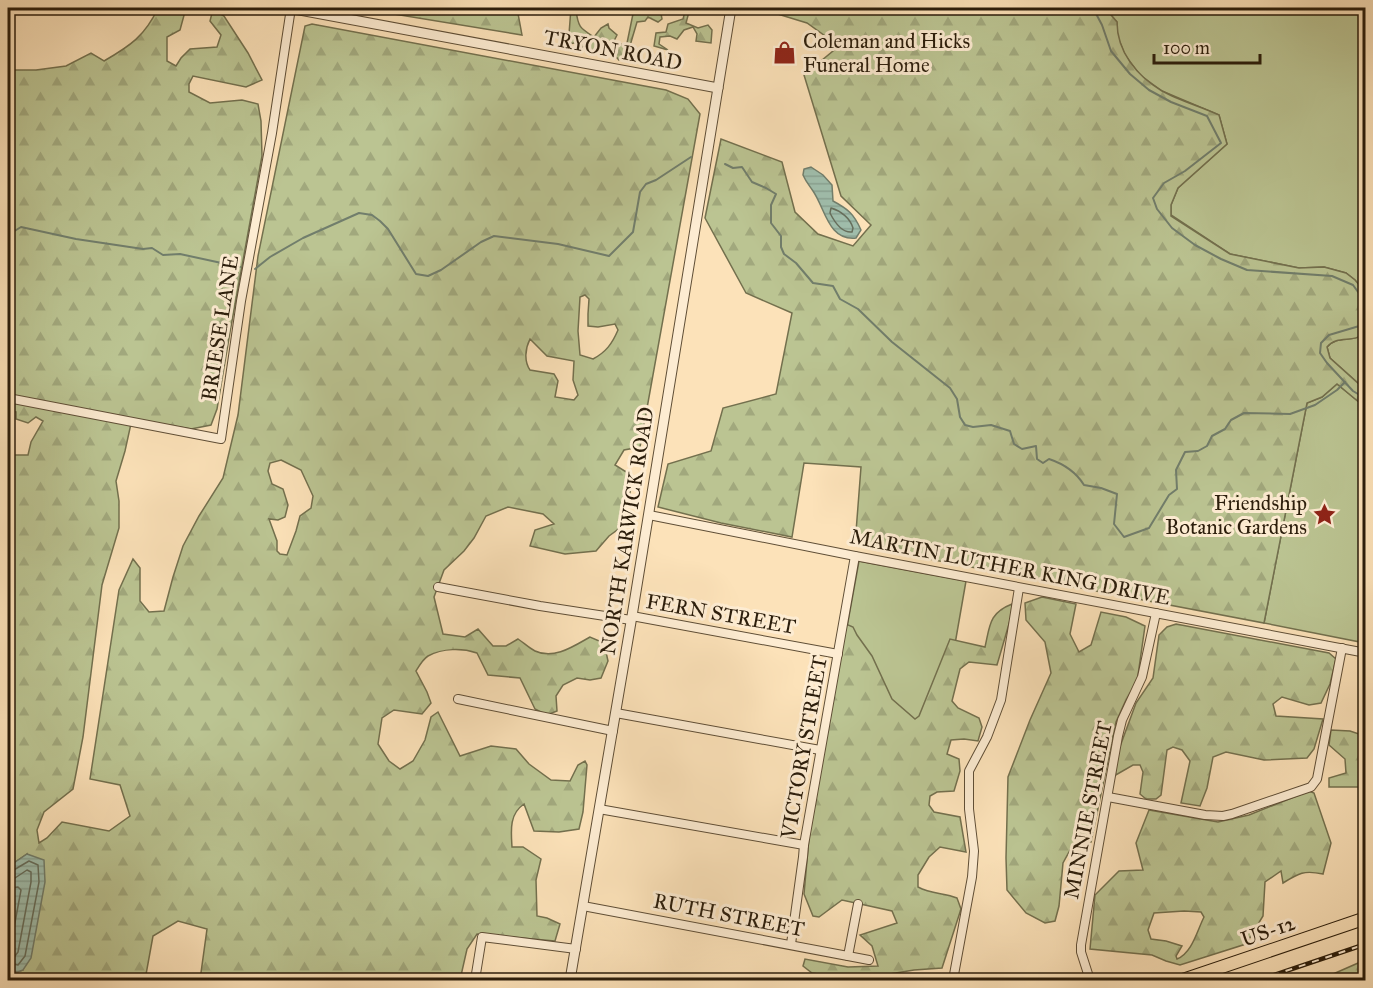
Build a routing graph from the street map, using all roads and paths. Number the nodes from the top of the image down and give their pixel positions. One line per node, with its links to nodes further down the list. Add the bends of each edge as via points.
1 (290, 8): 3 (street, TRYON ROAD); 4 (street, BRIESE LANE, via 221,439)
2 (731, 8): 3 (street, NORTH KARWICK ROAD)
3 (718, 87): 5 (street, NORTH KARWICK ROAD)
4 (8, 398)
5 (649, 515): 6 (street, MARTIN LUTHER KING DRIVE); 10 (street, NORTH KARWICK ROAD)
6 (855, 556): 8 (street, MARTIN LUTHER KING DRIVE); 13 (street, VICTORY STREET)
7 (438, 587): 10 (street, FERN STREET)
8 (1019, 588): 9 (street, MARTIN LUTHER KING DRIVE); 30 (street, via 1001,700 969,771 974,851)
9 (1156, 613): 11 (street, MARTIN LUTHER KING DRIVE); 18 (street, MINNIE STREET, via 1142,677 1122,720)
10 (632, 618): 13 (street, FERN STREET); 15 (street, NORTH KARWICK ROAD)
11 (1342, 648): 12 (street, MARTIN LUTHER KING DRIVE); 18 (street, via 1317,779 1311,787 1223,816)
12 (1365, 652)
13 (838, 654): 17 (street, VICTORY STREET)
14 (458, 699): 16 (street)
15 (616, 713): 16 (street, NORTH KARWICK ROAD); 17 (street)
16 (613, 731): 19 (street, NORTH KARWICK ROAD)
17 (820, 750): 20 (street, VICTORY STREET)
18 (1108, 797): 31 (street, MINNIE STREET, via 1081,945)
19 (599, 809): 20 (street); 22 (street, NORTH KARWICK ROAD)
20 (804, 845): 24 (street, VICTORY STREET)
21 (858, 904): 26 (street)
22 (583, 906): 24 (street, RUTH STREET); 25 (street, NORTH KARWICK ROAD)
23 (1365, 918): 32 (main road, US-12)
24 (790, 944): 26 (street, RUTH STREET)
25 (576, 949): 28 (street, via 482,937); 29 (street, NORTH KARWICK ROAD)
26 (848, 956): 27 (street, RUTH STREET)
27 (869, 960)
28 (475, 981)
29 (570, 981)
30 (953, 981)
31 (1090, 981)
32 (1183, 981)

